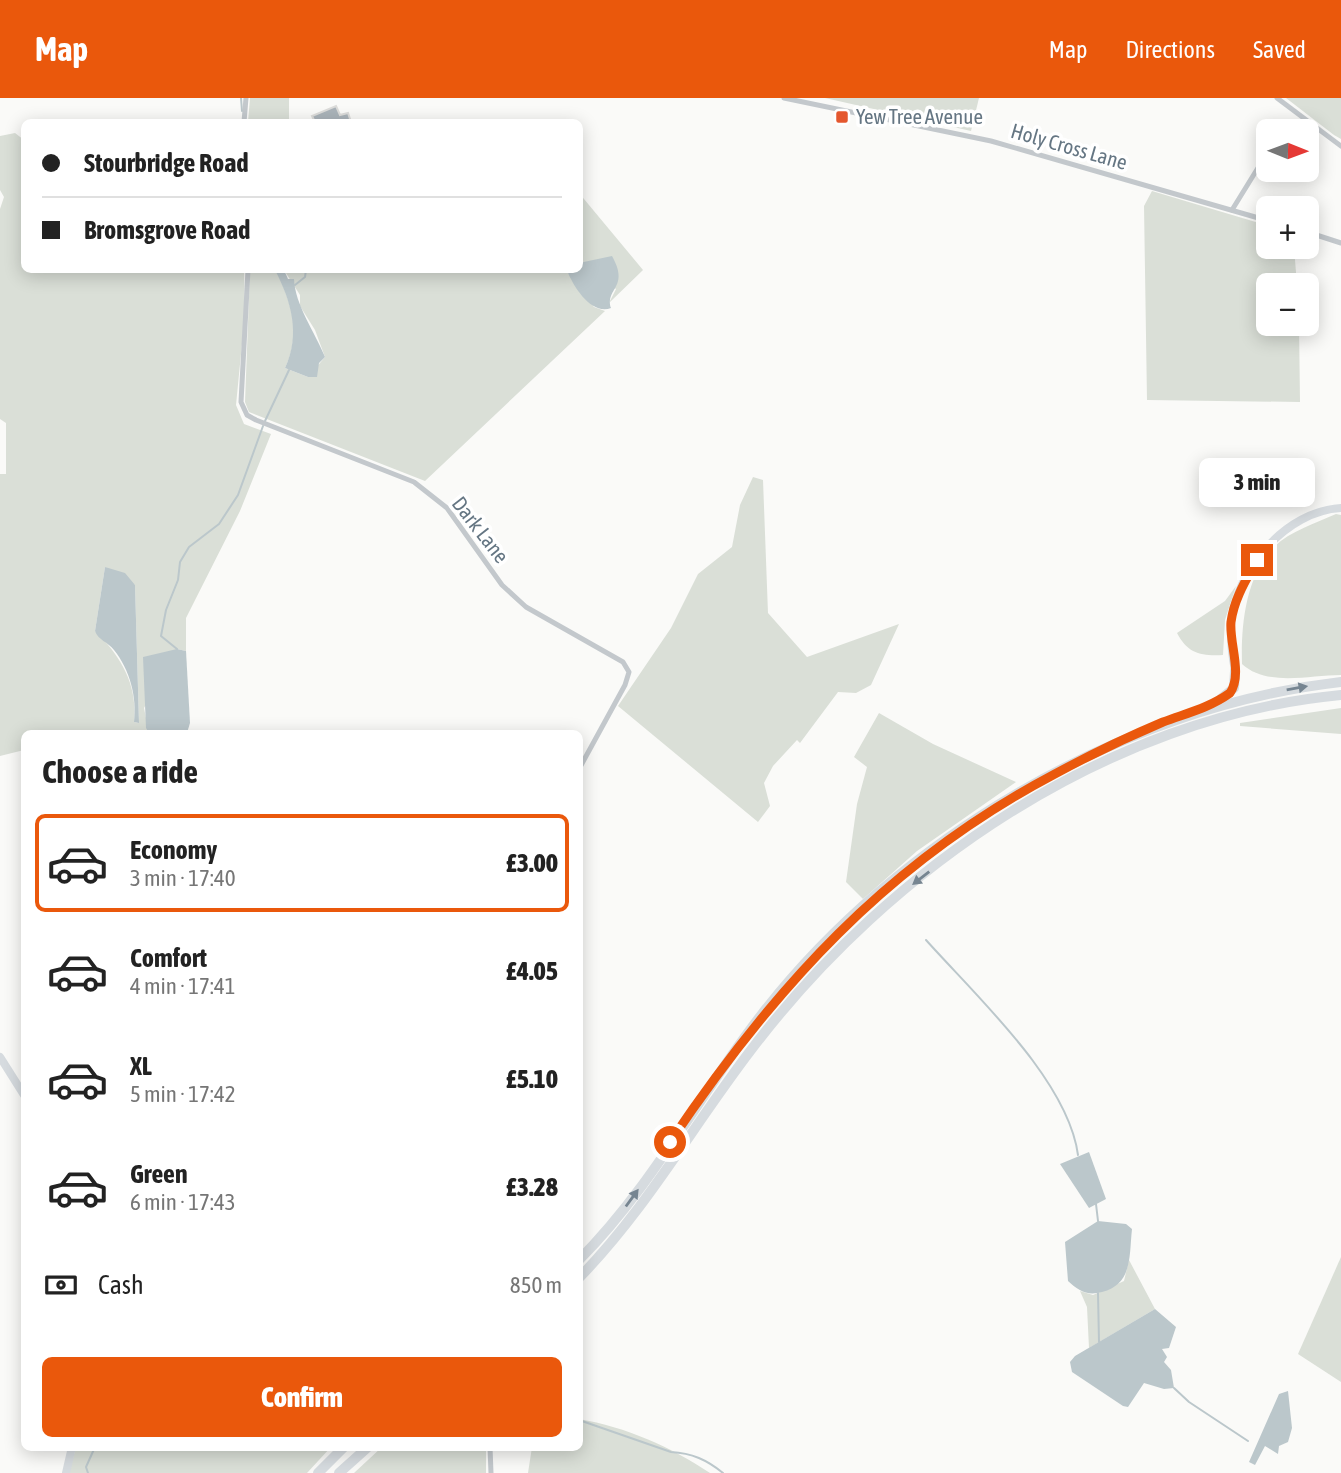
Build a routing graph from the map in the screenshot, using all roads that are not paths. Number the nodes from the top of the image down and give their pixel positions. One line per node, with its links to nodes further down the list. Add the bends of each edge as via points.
1 (246, 98): 5 (street)
2 (783, 98): 4 (street, Holy Cross Lane)
3 (1277, 98): 6 (street)
4 (806, 100): 10 (street, Holy Cross Lane, via 991,141)
5 (244, 119)
6 (1305, 119)
7 (1320, 130): 8 (street)
8 (1341, 146)
9 (1256, 171): 10 (street)
10 (1232, 210): 11 (street, Holy Cross Lane)
11 (1256, 217)
12 (1319, 236): 13 (street)
13 (1341, 243)
14 (248, 273): 21 (street, Dark Lane, via 241,402 247,415 414,482 447,508 502,585 526,607 623,662 629,672 625,685)
15 (1341, 508): 16 (street, via 1306,519 1275,536 1257,560 1231,621)
16 (1235, 671): 18 (highway, via 1247,689); 20 (highway, via 1234,688)
17 (1341, 682): 18 (highway, one-way to 17)
18 (1260, 694): 20 (highway)
19 (1341, 695): 25 (highway, one-way to 25, via 1261,706 1142,745 1030,803 922,877 830,960 752,1048 654,1190)
20 (1212, 706): 24 (highway, one-way to 20, via 616,1220 764,1012 868,903 982,816 1051,776 1165,721)
21 (583, 762)
22 (0, 1057): 23 (street)
23 (21, 1090)
24 (583, 1256)
25 (583, 1273)
26 (71, 1451): 30 (street)
27 (340, 1451): 31 (highway)
28 (364, 1451): 32 (highway)
29 (490, 1451): 33 (street)
30 (66, 1473)
31 (318, 1473)
32 (339, 1473)
33 (491, 1473)

